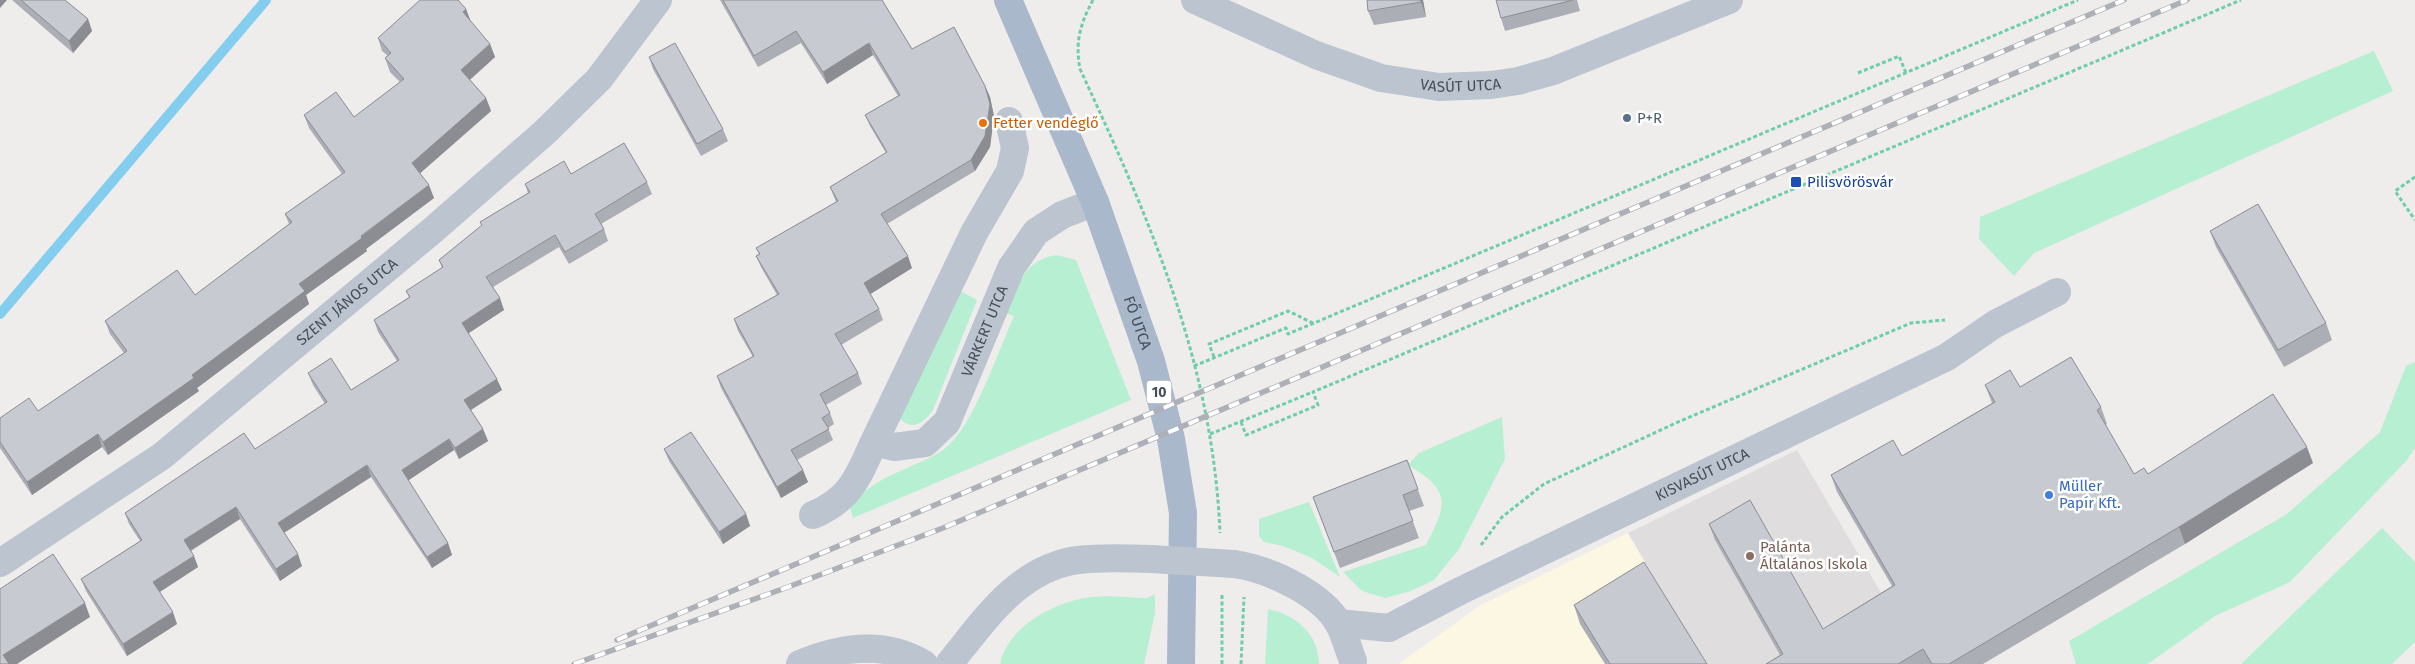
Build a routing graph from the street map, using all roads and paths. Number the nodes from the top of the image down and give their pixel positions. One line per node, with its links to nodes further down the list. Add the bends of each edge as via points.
1 (658, 0): 25 (street, SZENT JÁNOS UTCA, via 599,79 545,132 432,230 162,456)
2 (1008, 0): 13 (main road, FŐ UTCA / 10)
3 (1093, 0): 10 (path, via 1078,35 1077,53 1080,69)
4 (1195, 0): 5 (street, VASÚT UTCA, via 1316,56 1381,78 1440,87 1491,85 1553,71)
5 (1729, 0)
6 (2078, 0): 9 (path)
7 (2241, 0): 20 (path)
8 (1858, 73): 9 (path, via 1899,56)
9 (1906, 73): 16 (path)
10 (1101, 114)
11 (1009, 121): 23 (street, via 1015,148 1010,171 974,233)
12 (2415, 177): 14 (path, via 2395,191)
13 (1096, 202): 23 (street, VÁRKERT UTCA, via 1062,215 1036,232 1011,268 947,422 925,443 894,447); 33 (main road, FŐ UTCA / 10, via 1150,361 1179,481 1184,557)
14 (2415, 220)
15 (2057, 292): 17 (street, KISVASÚT UTCA)
16 (1314, 323): 18 (path, via 1288,334 1286,328); 18 (path, via 1288,311 1209,344)
17 (1995, 324): 27 (street, KISVASÚT UTCA, via 1947,357); 27 (path, via 1940,319 1911,323 1678,422 1544,484 1502,517 1478,549)
18 (1214, 357): 19 (path)
19 (1194, 366)
20 (1313, 392): 21 (path); 21 (path, via 1318,405 1246,434)
21 (1241, 422): 22 (path)
22 (1210, 434)
23 (874, 442): 24 (street, via 857,481 832,507)
24 (813, 515)
25 (0, 563)
26 (1240, 564): 28 (street, via 1266,570 1300,588); 32 (street, bridge, via 1151,559 1076,560 1042,571 1013,590); 34 (path)
27 (1460, 591): 28 (street, KISVASÚT UTCA, via 1389,628)
28 (1338, 623): 29 (street)
29 (1353, 661)
30 (800, 664): 31 (street, via 827,652 861,648 891,651)
31 (924, 664)
32 (950, 664)
33 (1181, 664)
34 (1241, 664)

